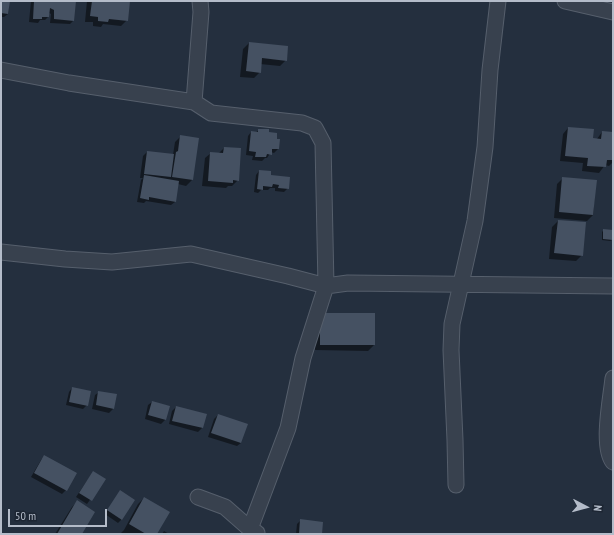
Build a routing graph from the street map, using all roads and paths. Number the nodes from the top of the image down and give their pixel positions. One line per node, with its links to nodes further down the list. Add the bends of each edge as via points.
1 (200, 1): 6 (street)
2 (498, 1): 8 (street, via 476,221)
3 (565, 1): 4 (street)
4 (613, 12)
5 (1, 70): 6 (street)
6 (194, 102): 9 (street, via 211,113 302,124 315,128 323,143)
7 (1, 252): 9 (street, via 112,262 191,254)
8 (461, 284): 9 (street, via 348,283); 10 (street); 13 (street, via 452,324 451,350)
9 (326, 286): 15 (street, via 303,358 288,428)
10 (613, 286)
11 (613, 378): 12 (street, via 607,427 607,447)
12 (613, 462)
13 (456, 485)
14 (198, 497): 15 (street, via 226,507)
15 (254, 531)

